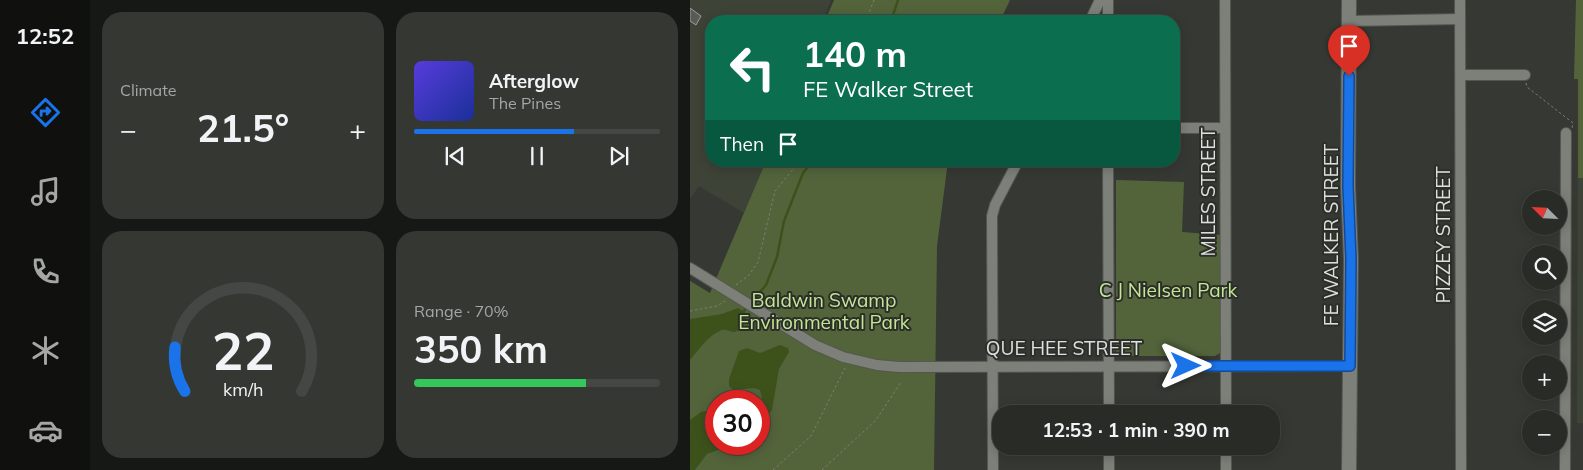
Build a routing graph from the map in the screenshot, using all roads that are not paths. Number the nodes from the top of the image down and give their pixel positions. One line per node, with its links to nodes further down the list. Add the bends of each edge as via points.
1 (1100, 0): 6 (street)
2 (1108, 0): 7 (street)
3 (1225, 0): 13 (street, MILES STREET)
4 (1349, 0): 9 (main road, FE WALKER STREET)
5 (1460, 0): 8 (street, PIZZEY STREET)
6 (1093, 15)
7 (1108, 15)
8 (1460, 19): 9 (street); 10 (street, PIZZEY STREET)
9 (1349, 21): 21 (main road, FE WALKER STREET)
10 (1460, 74): 11 (street); 30 (street, PIZZEY STREET)
11 (1525, 75)
12 (1180, 128): 13 (street)
13 (1225, 128): 20 (street, MILES STREET)
14 (1566, 134): 31 (street)
15 (1015, 167): 18 (street, via 992,216)
16 (1108, 167): 19 (street)
17 (690, 268): 18 (street, QUE HEE STREET, via 815,345 843,357 899,367)
18 (992, 366): 19 (street, QUE HEE STREET); 26 (street)
19 (1109, 366): 20 (street, QUE HEE STREET); 22 (street)
20 (1225, 366): 21 (street, QUE HEE STREET); 23 (street, MILES STREET)
21 (1350, 366): 29 (main road, FE WALKER STREET)
22 (1109, 405)
23 (1226, 405)
24 (1109, 455): 27 (street)
25 (1226, 455): 28 (street)
26 (993, 470)
27 (1109, 470)
28 (1226, 470)
29 (1349, 470)
30 (1461, 470)
31 (1566, 470)

